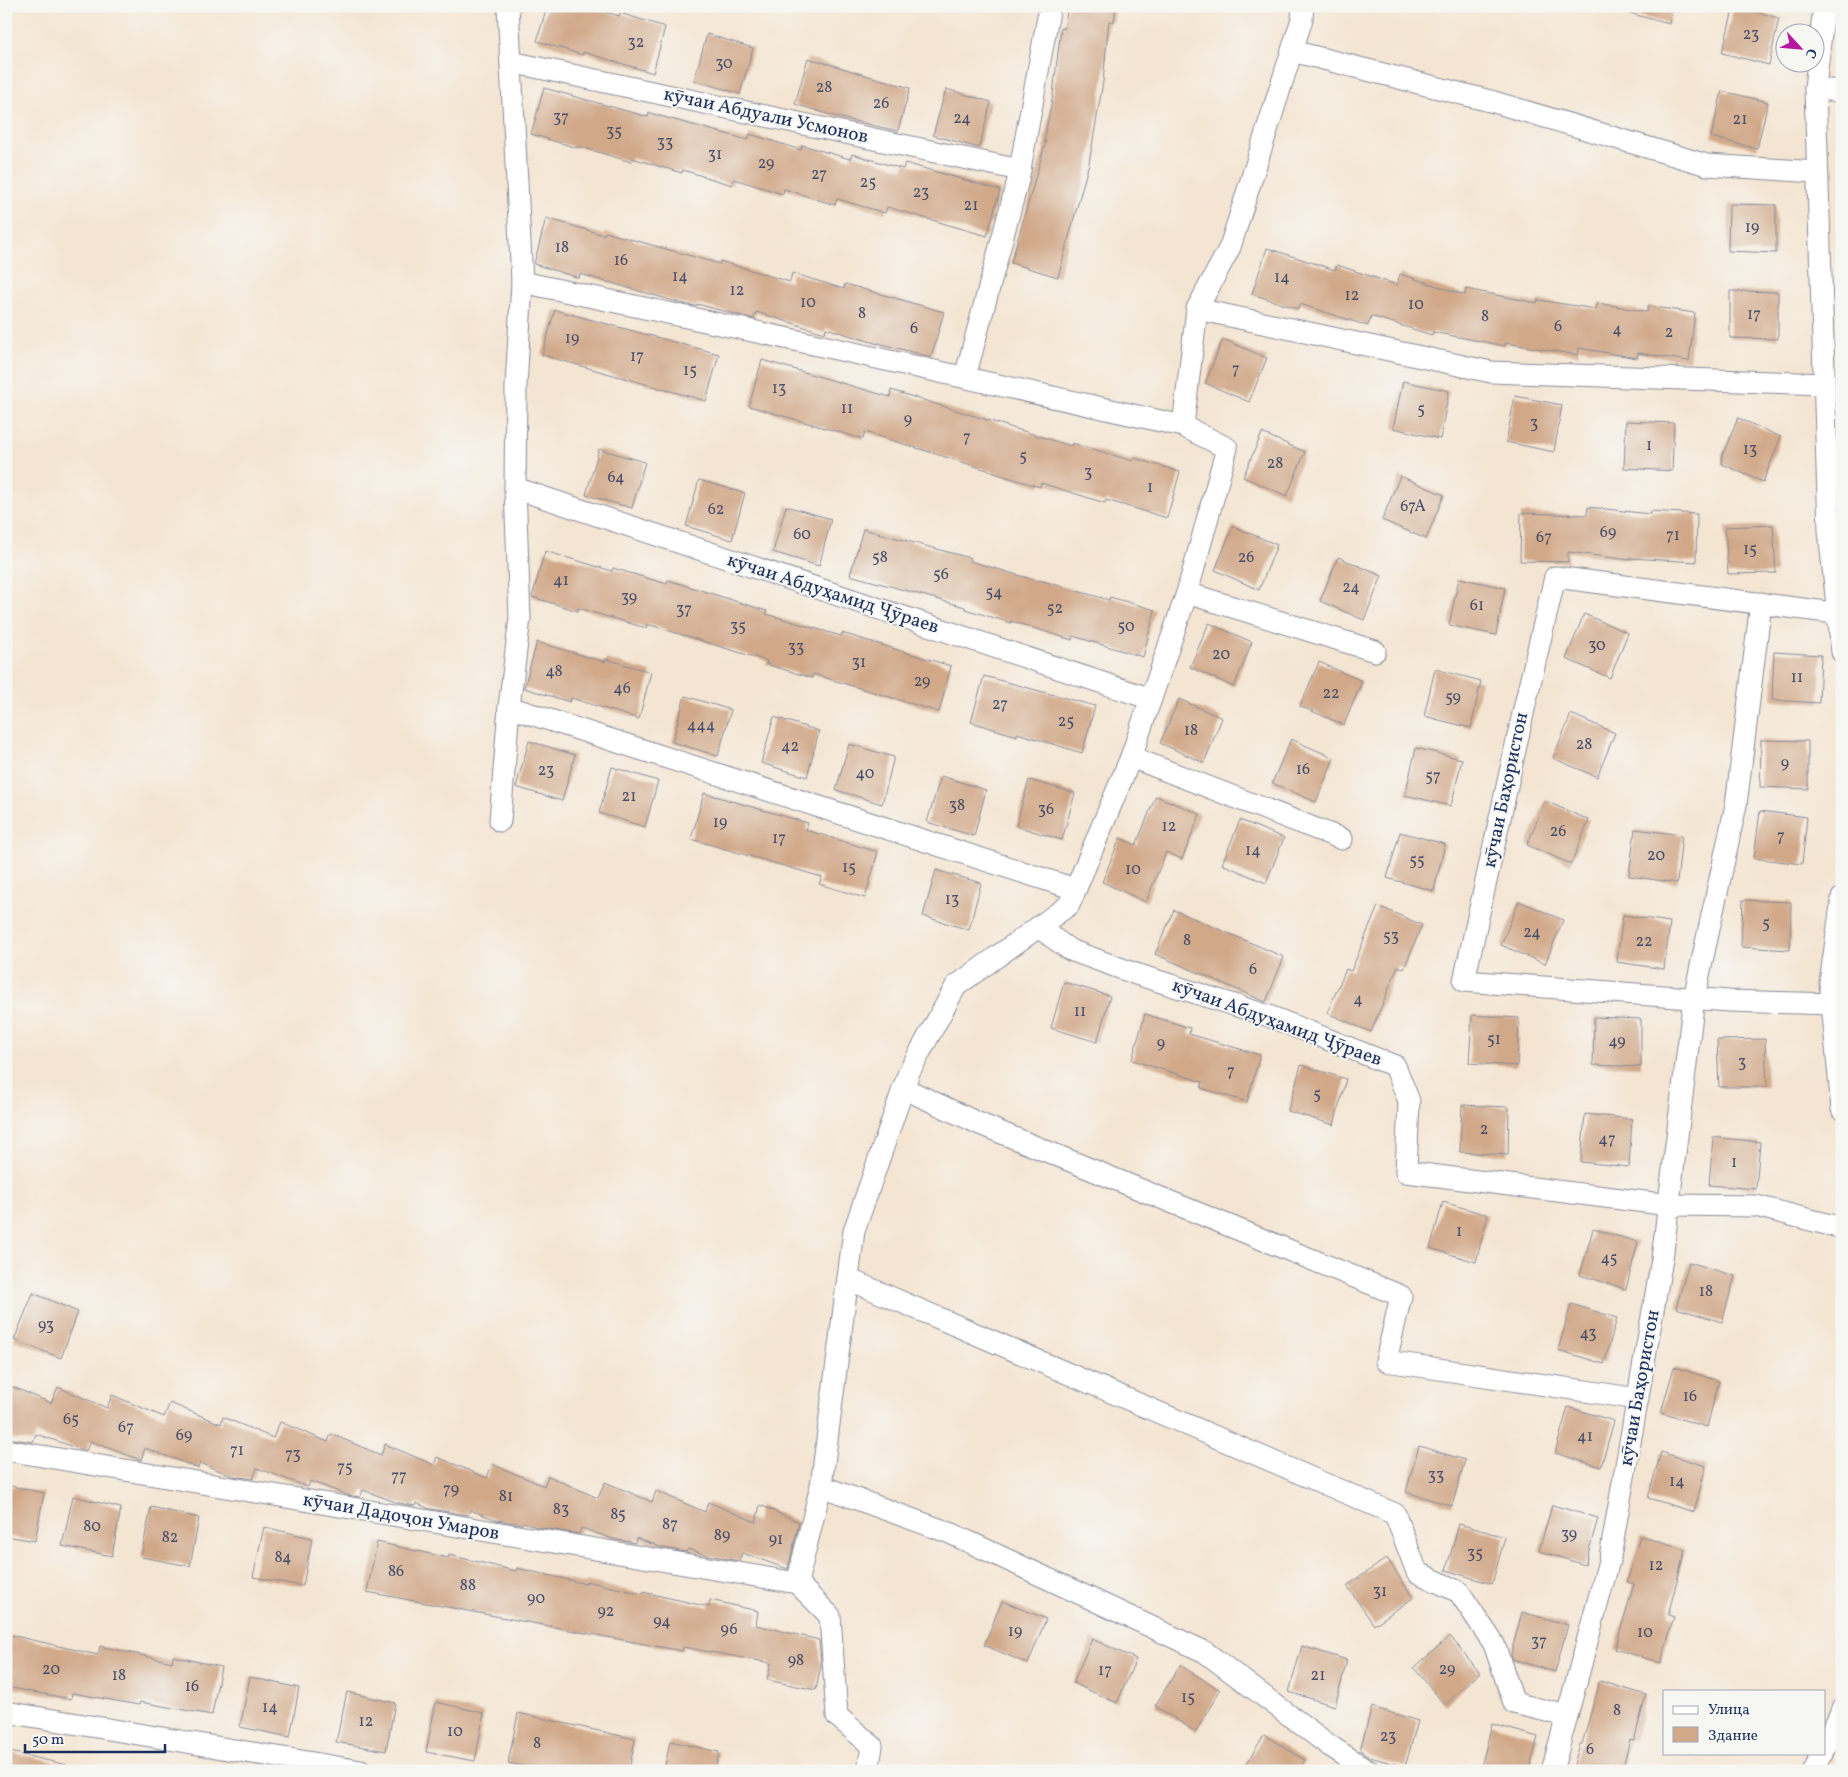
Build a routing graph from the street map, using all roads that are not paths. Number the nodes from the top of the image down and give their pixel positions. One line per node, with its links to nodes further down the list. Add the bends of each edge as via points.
1 (508, 6): 6 (street)
2 (1050, 6): 9 (street)
3 (1303, 6): 5 (street)
4 (1824, 6): 7 (street)
5 (1292, 51): 10 (street, via 1494,102 1707,165); 12 (street, via 1230,247)
6 (511, 62): 9 (street, кӯчаи Абдуали Усмонов); 11 (street)
7 (1814, 88): 8 (street); 10 (street)
8 (1842, 92)
9 (1020, 170): 14 (street)
10 (1817, 172): 13 (street)
11 (522, 282): 14 (street); 17 (street)
12 (1197, 309): 15 (street, via 1491,372); 16 (street)
13 (1833, 362): 15 (street)
14 (965, 377): 16 (street)
15 (1824, 384): 20 (street, via 1829,531)
16 (1183, 426): 18 (street, via 1227,448)
17 (515, 488): 23 (street, кӯчаи Абдуҳамид Ҷӯраев); 24 (street, via 520,618)
18 (1187, 593): 21 (street); 23 (street)
19 (1761, 603): 20 (street, кӯчаи Баҳористон); 31 (street, кӯчаи Баҳористон, via 1736,805); 31 (street, кӯчаи Баҳористон, via 1555,577 1464,981)
20 (1840, 613): 22 (street)
21 (1375, 651)
22 (1842, 652)
23 (1151, 699): 25 (street)
24 (509, 707): 26 (street); 28 (street)
25 (1131, 757): 27 (street); 28 (street)
26 (500, 821)
27 (1342, 839)
28 (1075, 890): 30 (street, via 1068,905)
29 (1842, 898): 32 (street, via 1830,983)
30 (1038, 927): 33 (street, via 956,986); 36 (street, кӯчаи Абдуҳамид Ҷӯраев, via 1070,950 1269,1016 1395,1066 1409,1101 1406,1172)
31 (1694, 998): 32 (street, кӯчаи Баҳористон); 36 (street, кӯчаи Баҳористон)
32 (1833, 1004): 34 (street)
33 (903, 1088): 38 (street, via 854,1231); 39 (street, via 980,1124 1401,1296 1386,1361)
34 (1840, 1088): 35 (street)
35 (1842, 1109)
36 (1669, 1204): 37 (street, via 1756,1206); 39 (street, кӯчаи Баҳористон)
37 (1842, 1228)
38 (848, 1279): 41 (street); 45 (street, via 1395,1514 1417,1572 1459,1592 1494,1644 1514,1703)
39 (1638, 1399): 45 (street, кӯчаи Баҳористон, via 1610,1558)
40 (6, 1450): 42 (street, кӯчаи Дадоҷон Умаров)
41 (821, 1486): 42 (street); 50 (street, via 950,1533 1204,1652 1330,1746)
42 (797, 1583): 49 (street, via 830,1616 837,1716 872,1746)
43 (1842, 1710): 46 (street)
44 (6, 1712): 48 (street)
45 (1566, 1716): 51 (street, кӯчаи Баҳористон)
46 (1826, 1744)
47 (1822, 1754): 52 (street)
48 (361, 1771)
49 (868, 1771)
50 (1369, 1771)
51 (1552, 1771)
52 (1813, 1771)

